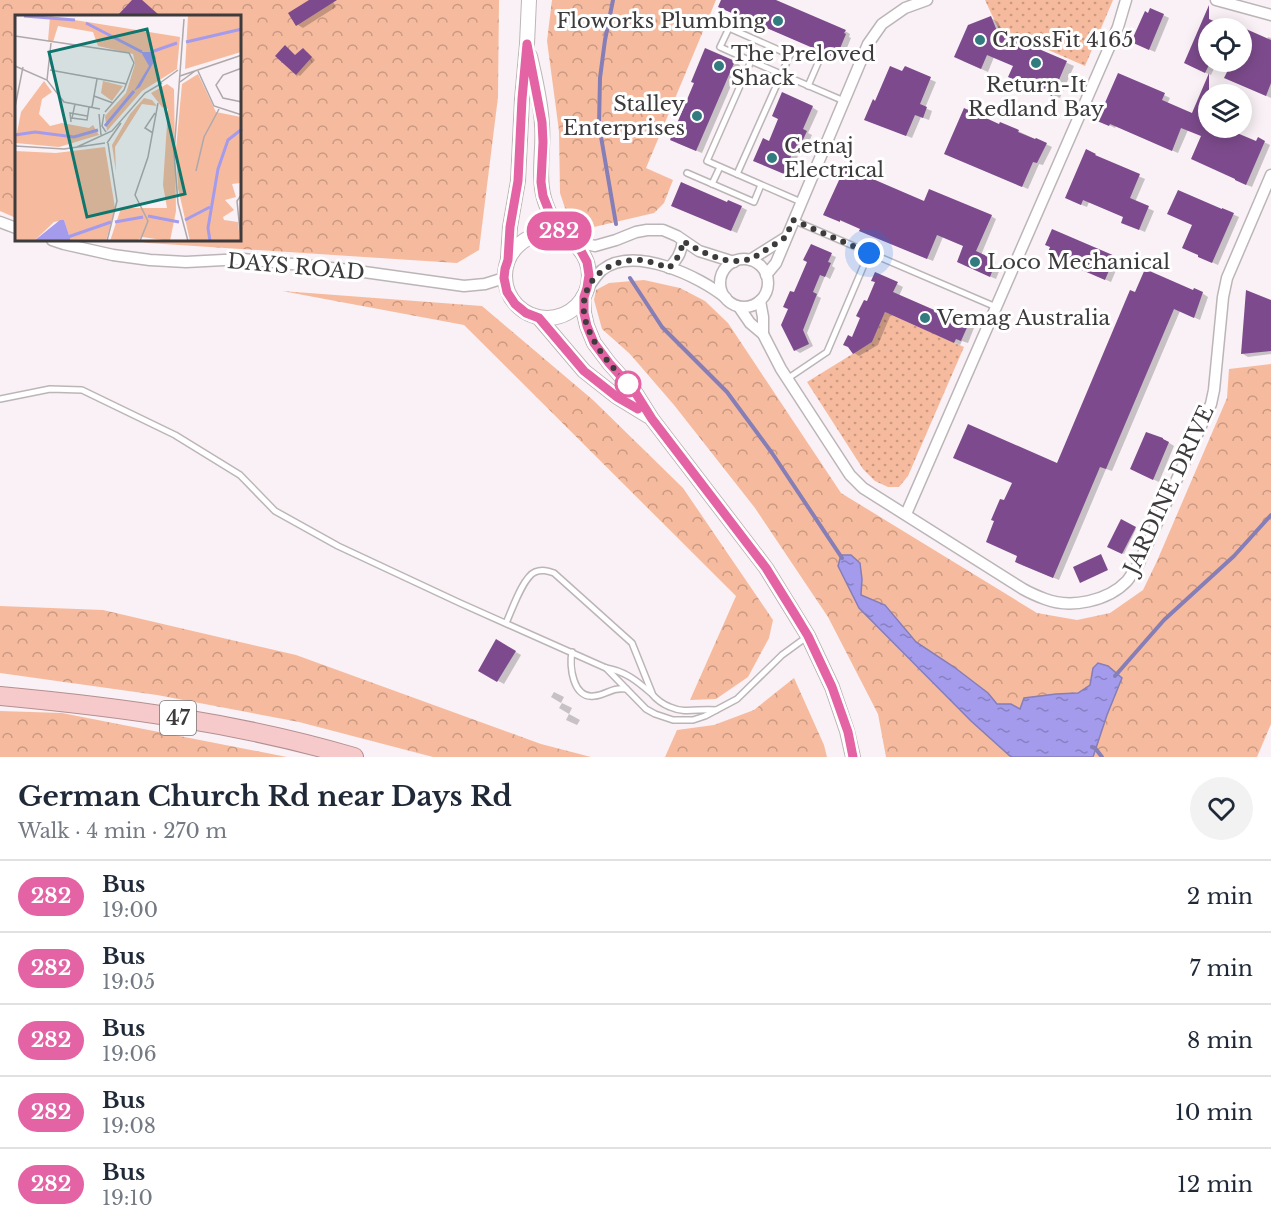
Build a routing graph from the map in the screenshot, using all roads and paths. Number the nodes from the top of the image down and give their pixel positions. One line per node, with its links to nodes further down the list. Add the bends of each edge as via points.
1 (530, 0): 6 (street)
2 (927, 0): 11 (street, via 905,8 882,24 868,44)
3 (1126, 0): 37 (street, via 1118,27)
4 (1216, 0): 5 (street)
5 (1271, 15)
6 (527, 44): 23 (street, via 542,122 543,196 553,221); 27 (street, via 518,181)
7 (821, 56): 10 (lane)
8 (751, 61): 9 (lane); 9 (lane, via 720,47 729,27 790,55); 12 (lane, via 707,161)
9 (781, 74): 10 (lane); 14 (lane)
10 (808, 86): 11 (lane)
11 (844, 101): 18 (street)
12 (720, 167): 14 (lane); 16 (lane)
13 (687, 173): 16 (lane)
14 (737, 174): 17 (lane)
15 (1271, 175): 43 (street, JARDINE DRIVE, via 1227,278 1210,404 1138,566 1126,582 1105,597 1081,603 1046,600)
16 (712, 184): 17 (lane, via 754,202)
17 (761, 185): 18 (lane)
18 (801, 202): 19 (street)
19 (793, 220): 22 (street); 26 (lane)
20 (0, 222): 21 (street)
21 (15, 228)
22 (786, 237): 28 (street); 31 (street)
23 (567, 239): 24 (street, via 595,246 636,232 663,230); 27 (street, via 550,233 537,234 515,248); 33 (street, via 587,262)
24 (683, 241): 29 (street, via 699,251); 30 (street, via 682,252)
25 (58, 242): 32 (street, DAYS ROAD, via 150,260 243,259 464,286)
26 (869, 253): 37 (lane); 40 (lane, via 827,352)
27 (508, 260): 32 (street)
28 (750, 260): 29 (street); 31 (street, via 763,268)
29 (734, 262): 34 (street, via 721,278)
30 (669, 268): 33 (street, via 644,261 622,262 601,271); 34 (street, via 703,282)
31 (766, 275): 35 (street, via 767,289)
32 (504, 278): 38 (street, via 515,304)
33 (585, 293): 38 (street, via 575,308 564,315); 42 (street, via 584,313 594,343)
34 (726, 298): 36 (street)
35 (760, 301): 36 (street); 39 (street)
36 (739, 307): 39 (street)
37 (996, 307): 43 (street)
38 (539, 318): 42 (street, via 584,371)
39 (763, 334): 40 (street, JARDINE DRIVE)
40 (788, 379): 43 (street, JARDINE DRIVE, via 850,475 863,488)
41 (0, 399): 44 (lane, via 50,388 81,390 184,441 240,475 275,511 338,546)
42 (652, 419): 45 (street, via 766,568)
43 (906, 514)
44 (506, 623): 46 (lane); 49 (lane, via 530,575 546,570 555,573 632,643)
45 (808, 636): 51 (lane, via 782,655 737,699); 53 (street, via 832,687)
46 (572, 652): 47 (lane); 48 (lane, via 570,660 581,692 592,697 617,688)
47 (606, 668): 48 (lane); 49 (lane, via 638,681)
48 (627, 690): 51 (lane, via 646,709 665,719 693,720)
49 (653, 695): 51 (lane, via 664,705 679,710)
50 (0, 696): 52 (highway, 47, via 195,721)
51 (716, 710)
52 (354, 757)
53 (853, 757)

